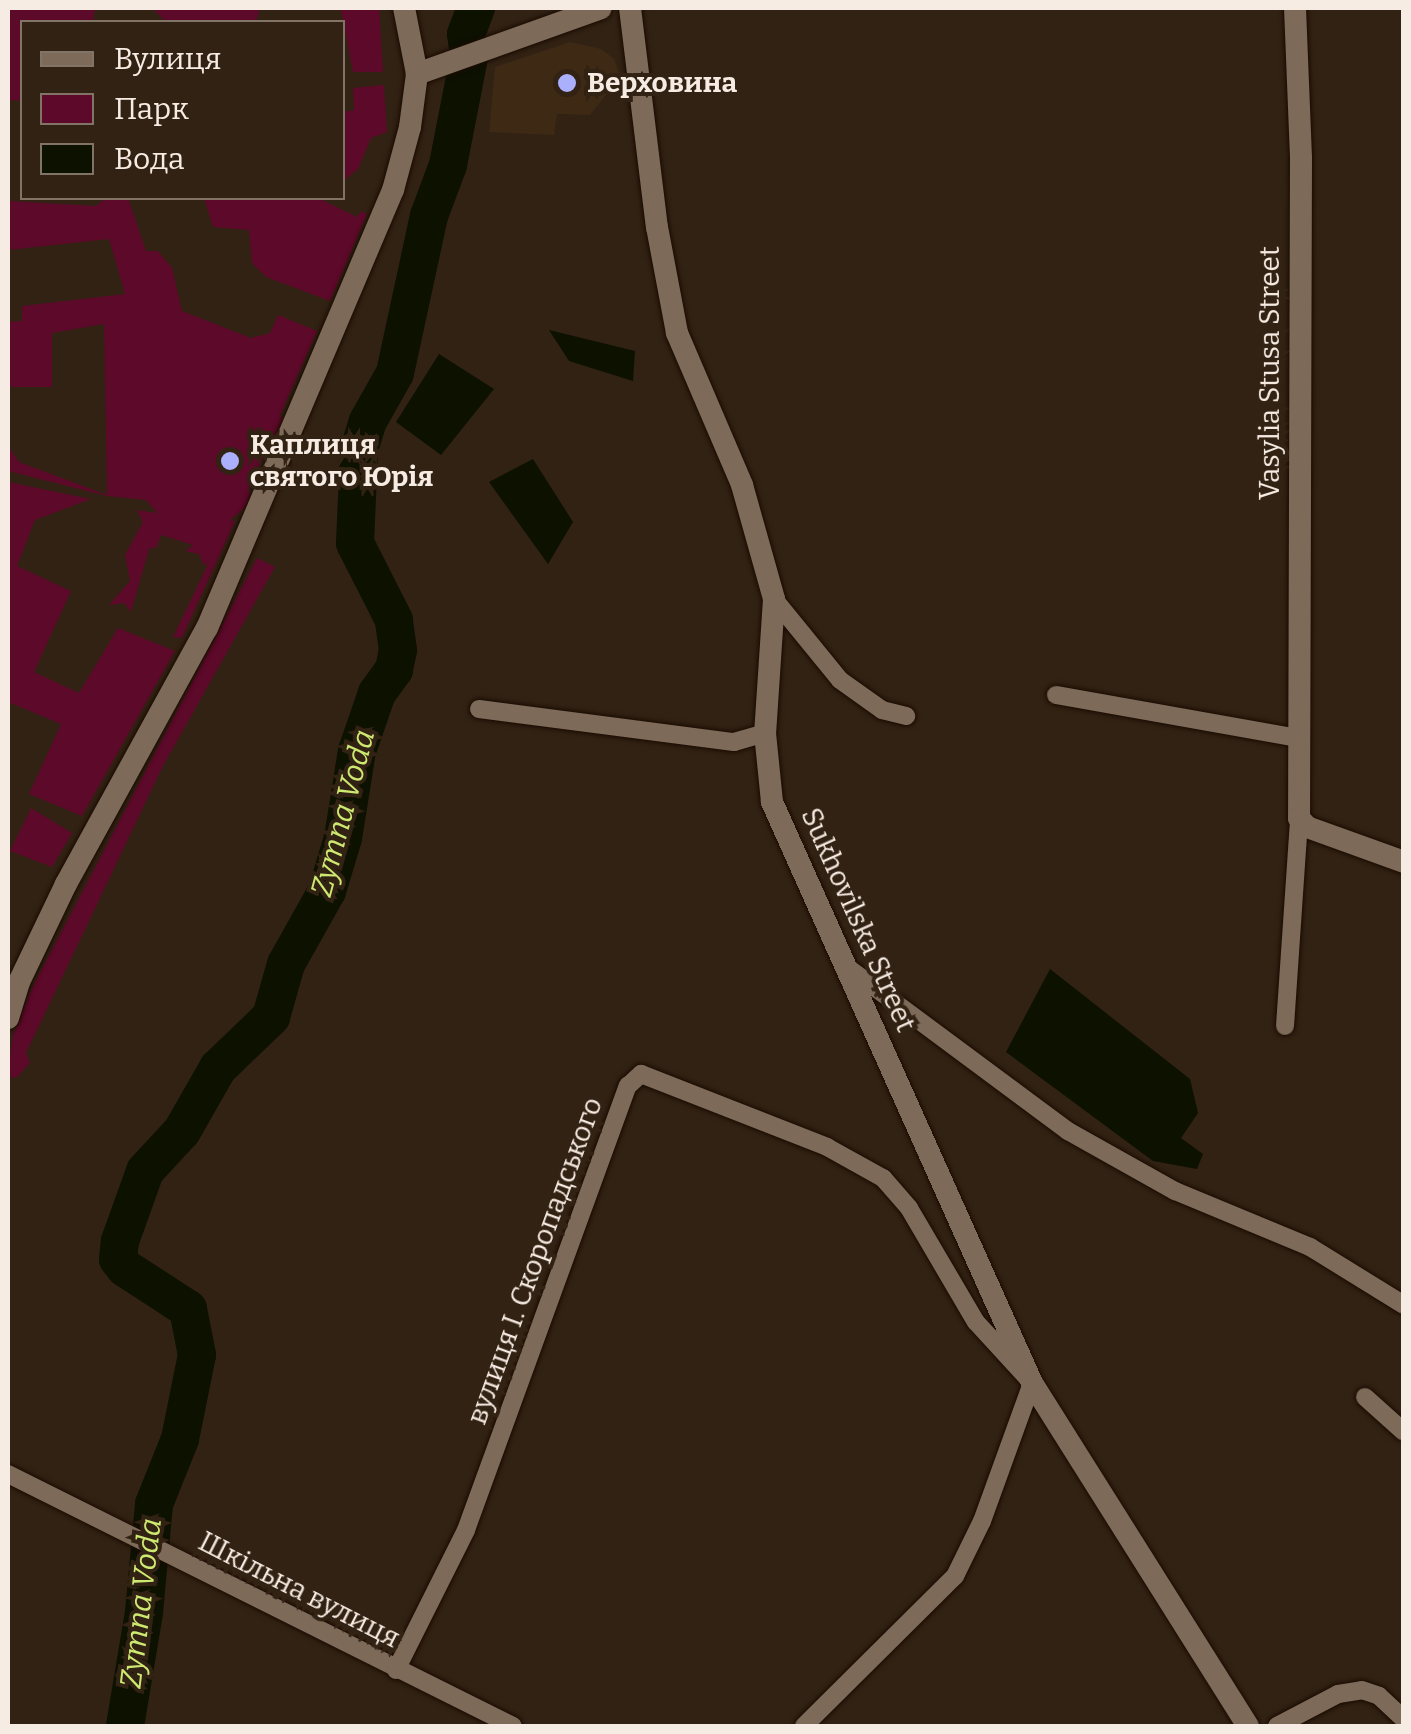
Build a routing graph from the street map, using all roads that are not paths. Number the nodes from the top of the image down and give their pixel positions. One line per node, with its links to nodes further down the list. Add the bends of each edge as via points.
1 (404, 8): 5 (street)
2 (600, 8): 5 (street)
3 (630, 8): 6 (street, Sukhovilska Street, via 677,333 742,485)
4 (1294, 8): 11 (street, Vasylia Stusa Street, via 1300,158)
5 (417, 74): 15 (street, via 393,190 316,380 207,628 66,884)
6 (774, 599): 9 (street, via 840,680 882,710); 10 (street, Sukhovilska Street)
7 (1056, 695): 11 (street)
8 (479, 708): 10 (street, via 734,742)
9 (906, 716)
10 (765, 733): 14 (street, Sukhovilska Street, via 772,802)
11 (1298, 738): 12 (street, Vasylia Stusa Street)
12 (1299, 818): 13 (street); 16 (street, Vasylia Stusa Street)
13 (1404, 862)
14 (845, 965): 17 (street, via 1068,1131 1175,1191 1310,1247); 18 (street, Sukhovilska Street)
15 (8, 1018)
16 (1284, 1026)
17 (1404, 1305)
18 (1032, 1383): 22 (street, вулиця І. Скоропадського, via 976,1322 909,1208 883,1178 827,1147 642,1074 628,1086 466,1530); 25 (street, via 955,1576); 26 (street, Sukhovilska Street)
19 (1364, 1396): 20 (street)
20 (1404, 1432)
21 (8, 1474): 22 (street, Шкільна вулиця)
22 (396, 1670): 24 (street, Шкільна вулиця)
23 (1404, 1719): 27 (street, via 1362,1690 1338,1694)
24 (513, 1726)
25 (804, 1726)
26 (1248, 1726)
27 (1277, 1726)

